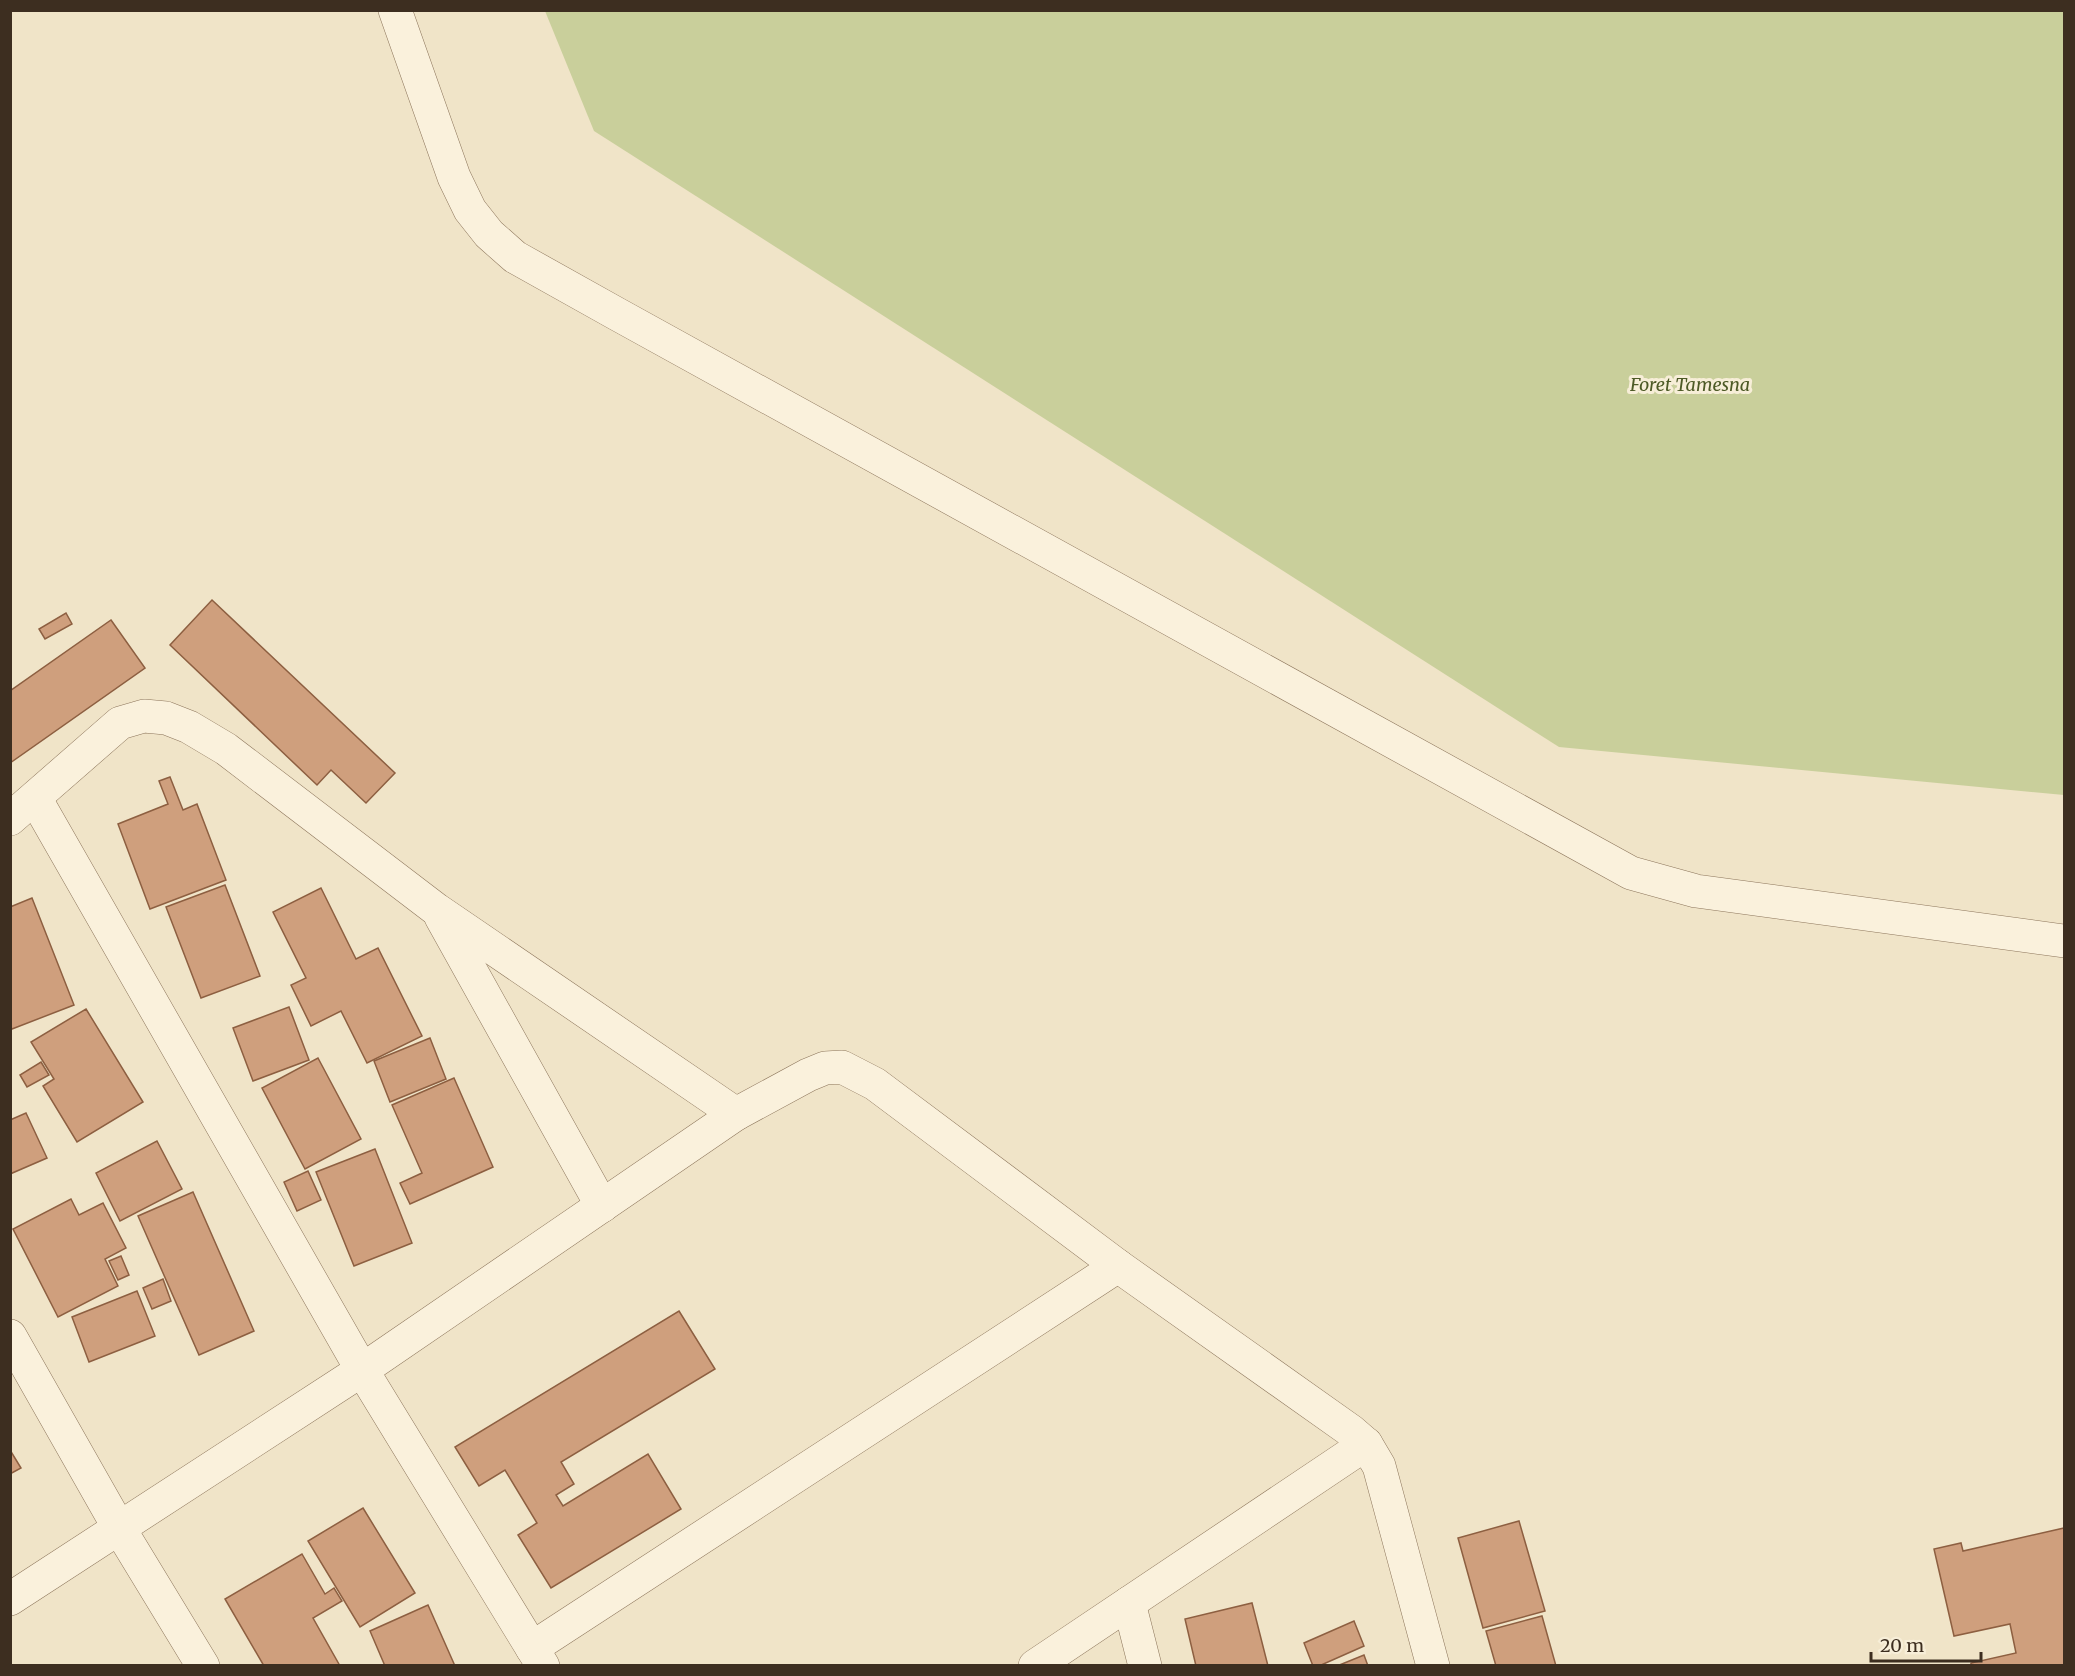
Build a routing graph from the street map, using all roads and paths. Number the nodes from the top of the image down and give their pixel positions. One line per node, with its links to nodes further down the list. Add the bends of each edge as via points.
1 (395, 10): 4 (street, via 454,177 470,210 514,257 616,314 1631,873 1696,891)
2 (23, 808): 3 (street, via 120,723 144,716 166,718 226,749); 9 (street)
3 (437, 910): 5 (street); 6 (street)
4 (2064, 941)
5 (735, 1114): 6 (street); 7 (street, via 808,1075 842,1067 875,1084)
6 (603, 1206): 9 (street)
7 (1118, 1266): 10 (street); 14 (street)
8 (10, 1336): 11 (street)
9 (362, 1370): 11 (street); 14 (street)
10 (1366, 1444): 13 (street); 18 (street, via 1379,1466)
11 (119, 1528): 12 (street); 15 (street)
12 (10, 1599)
13 (1130, 1604): 16 (street); 17 (street)
14 (537, 1657)
15 (203, 1665)
16 (1035, 1665)
17 (1145, 1665)
18 (1433, 1665)

